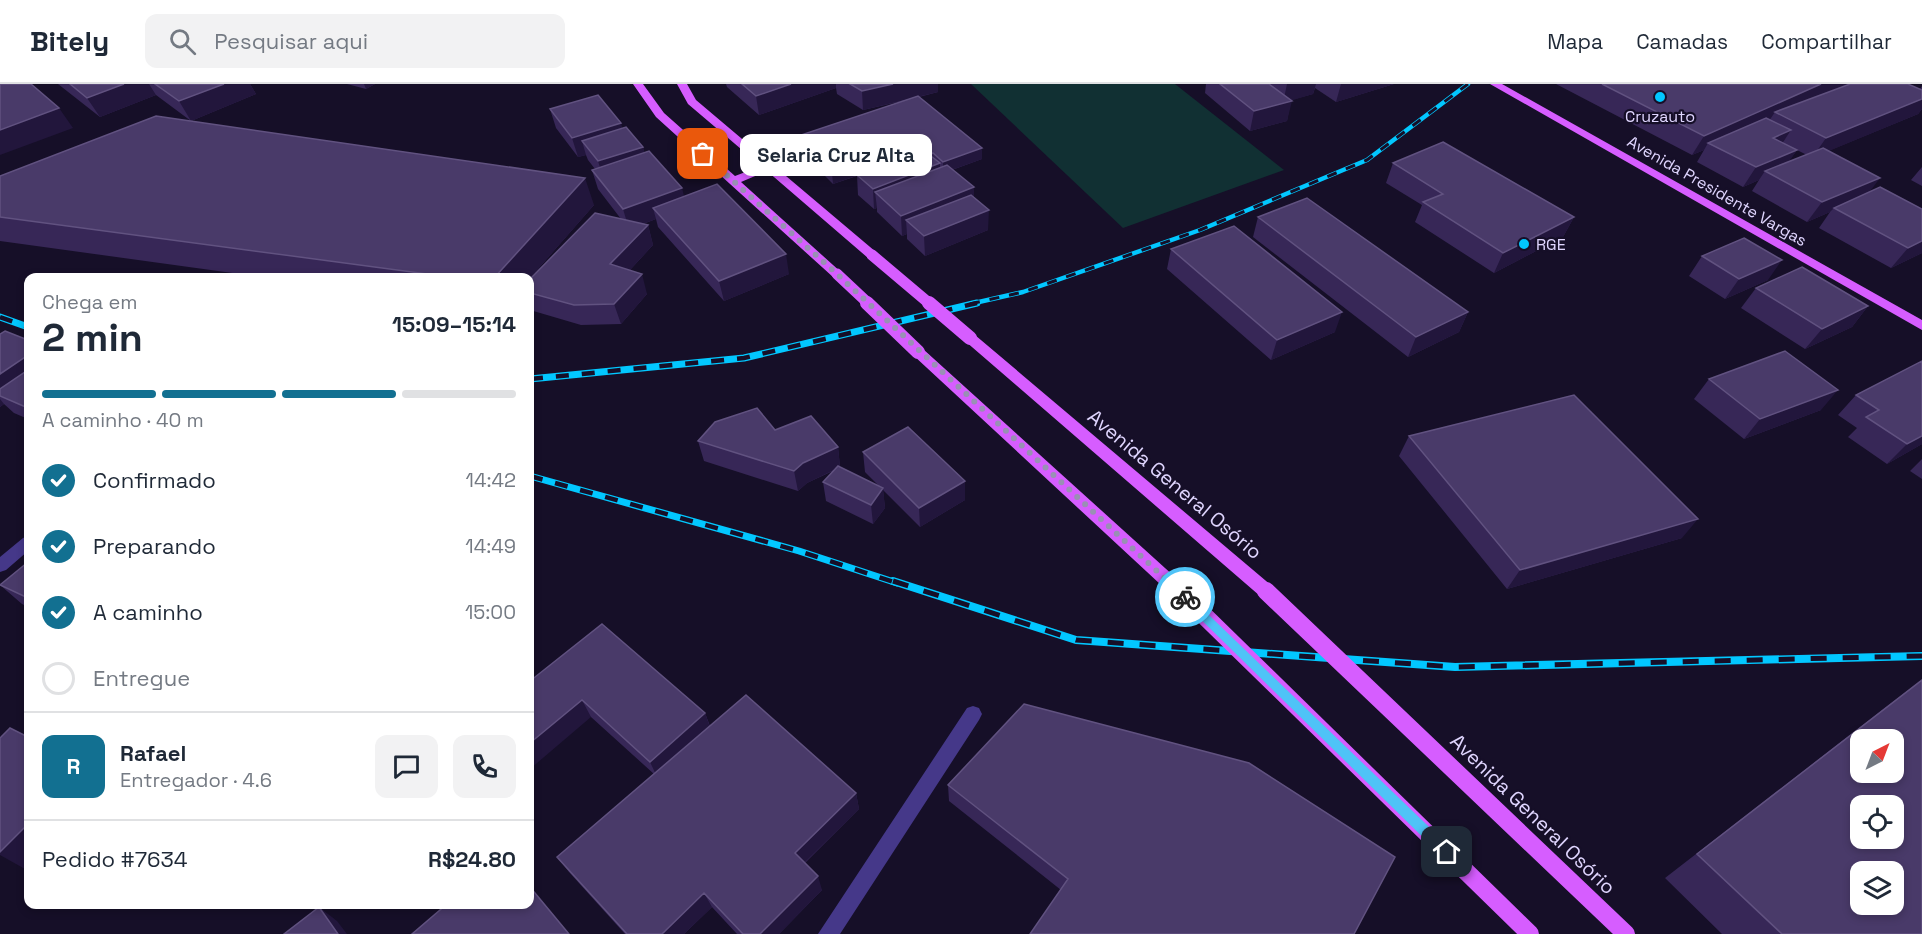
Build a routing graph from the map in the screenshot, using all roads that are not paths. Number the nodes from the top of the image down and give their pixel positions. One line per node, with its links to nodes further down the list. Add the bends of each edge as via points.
1 (638, 84): 5 (main road, via 660,115)
2 (682, 84): 4 (main road, Avenida General Osório, via 692,102)
3 (1495, 84): 6 (main road, Avenida Presidente Vargas)
4 (769, 167): 5 (main road); 12 (main road, Avenida General Osório, bridge, via 1266,591)
5 (732, 181): 11 (main road, bridge, via 1180,592)
6 (1922, 326)
7 (24, 545): 8 (street)
8 (0, 566)
9 (973, 714): 10 (street)
10 (828, 934)
11 (1530, 934)
12 (1626, 934)

